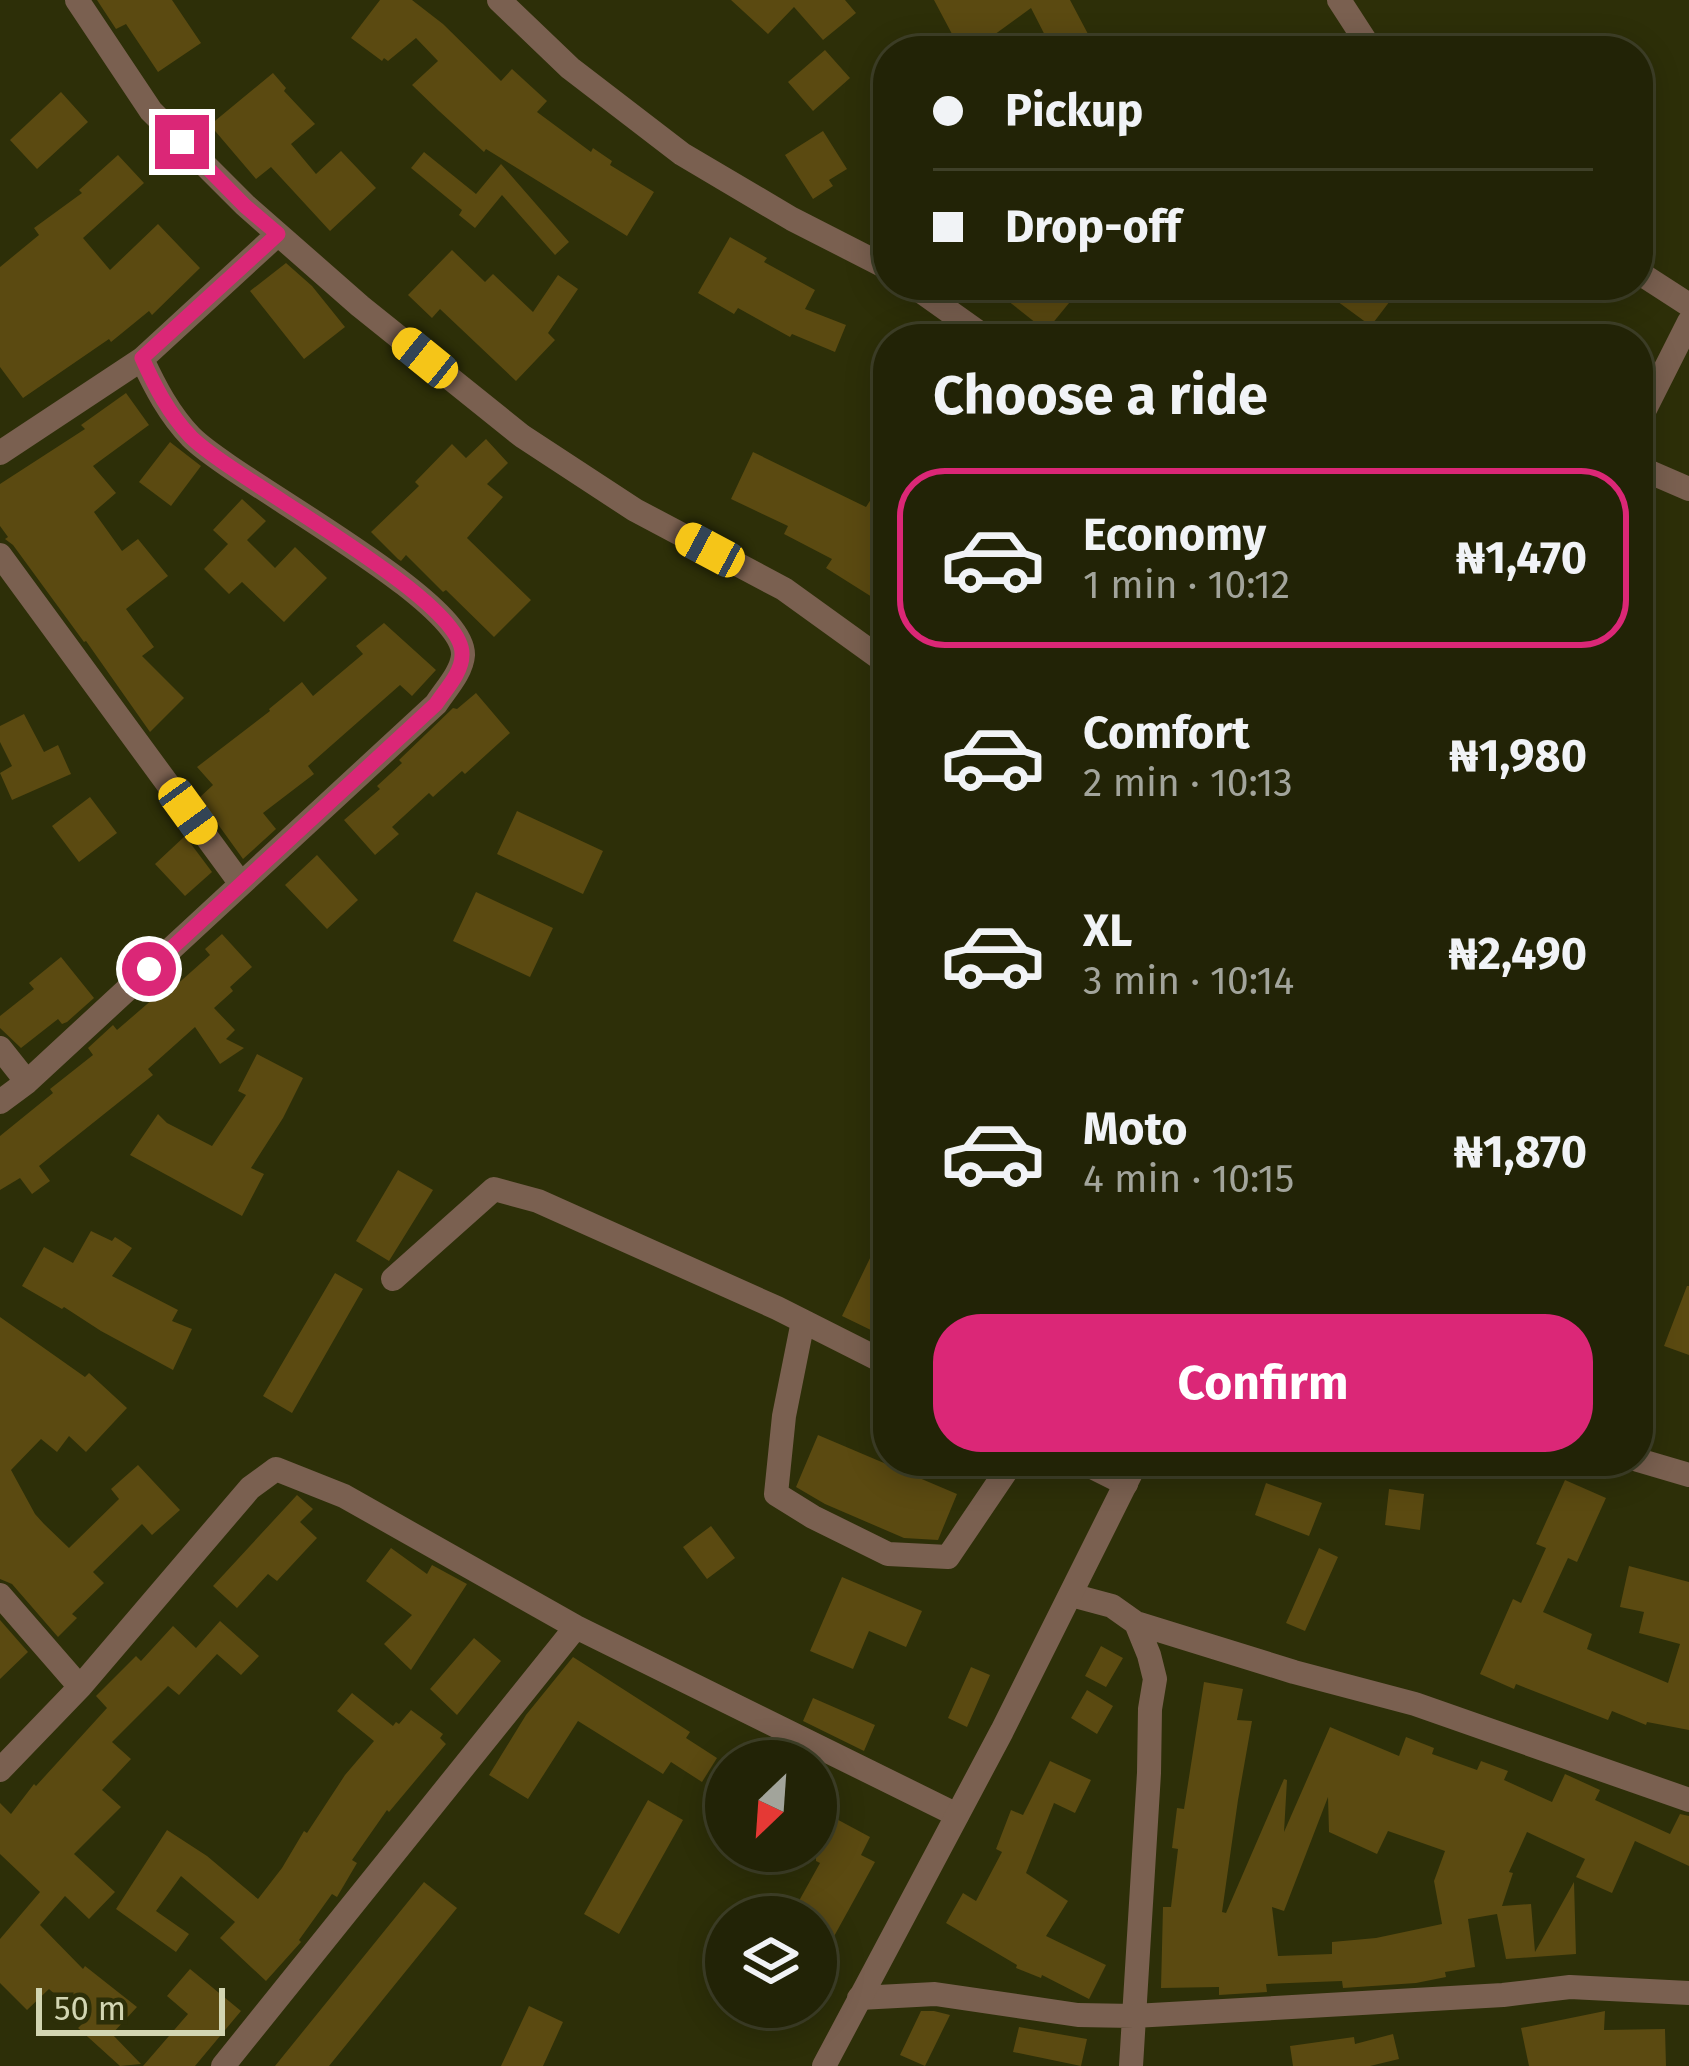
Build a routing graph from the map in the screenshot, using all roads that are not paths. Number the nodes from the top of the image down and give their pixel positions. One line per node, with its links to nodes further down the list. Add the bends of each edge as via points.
1 (77, 0): 5 (street, via 151,111)
2 (499, 0): 6 (street, via 570,68 682,154)
3 (1339, 0): 4 (street)
4 (1362, 36)
5 (278, 234): 12 (street); 18 (street, via 522,436 635,510 784,589)
6 (873, 260)
7 (1653, 282): 9 (street)
8 (933, 300): 11 (street)
9 (1689, 305)
10 (1689, 322): 13 (street)
11 (967, 324)
12 (142, 358): 14 (street); 19 (street, via 166,408 193,439 435,611 463,656 436,704)
13 (1653, 393)
14 (0, 453)
15 (1653, 473): 16 (street)
16 (1689, 489)
17 (0, 555): 19 (street)
18 (873, 653)
19 (242, 884): 21 (street)
20 (0, 1048): 21 (street)
21 (27, 1082): 22 (street)
22 (0, 1102)
23 (393, 1279): 24 (street, via 494,1189 538,1201)
24 (803, 1321): 25 (street); 28 (street, via 776,1494 887,1554 948,1557)
25 (873, 1356)
26 (1653, 1464): 27 (street)
27 (1689, 1475)
28 (1003, 1476)
29 (1130, 1476): 30 (street)
30 (1071, 1594): 32 (street); 37 (street)
31 (0, 1595): 34 (street)
32 (1136, 1623): 36 (street, via 1414,1704); 40 (street, via 1155,1679)
33 (576, 1627): 34 (street, via 344,1496 276,1469 250,1488); 37 (street); 41 (street)
34 (80, 1688): 35 (street)
35 (0, 1770)
36 (1689, 1800)
37 (957, 1815): 39 (street)
38 (1689, 1993): 40 (street, via 1570,1987)
39 (860, 1998): 40 (street, via 935,1994); 42 (street)
40 (1134, 2016): 43 (street)
41 (223, 2066)
42 (824, 2066)
43 (1131, 2066)

